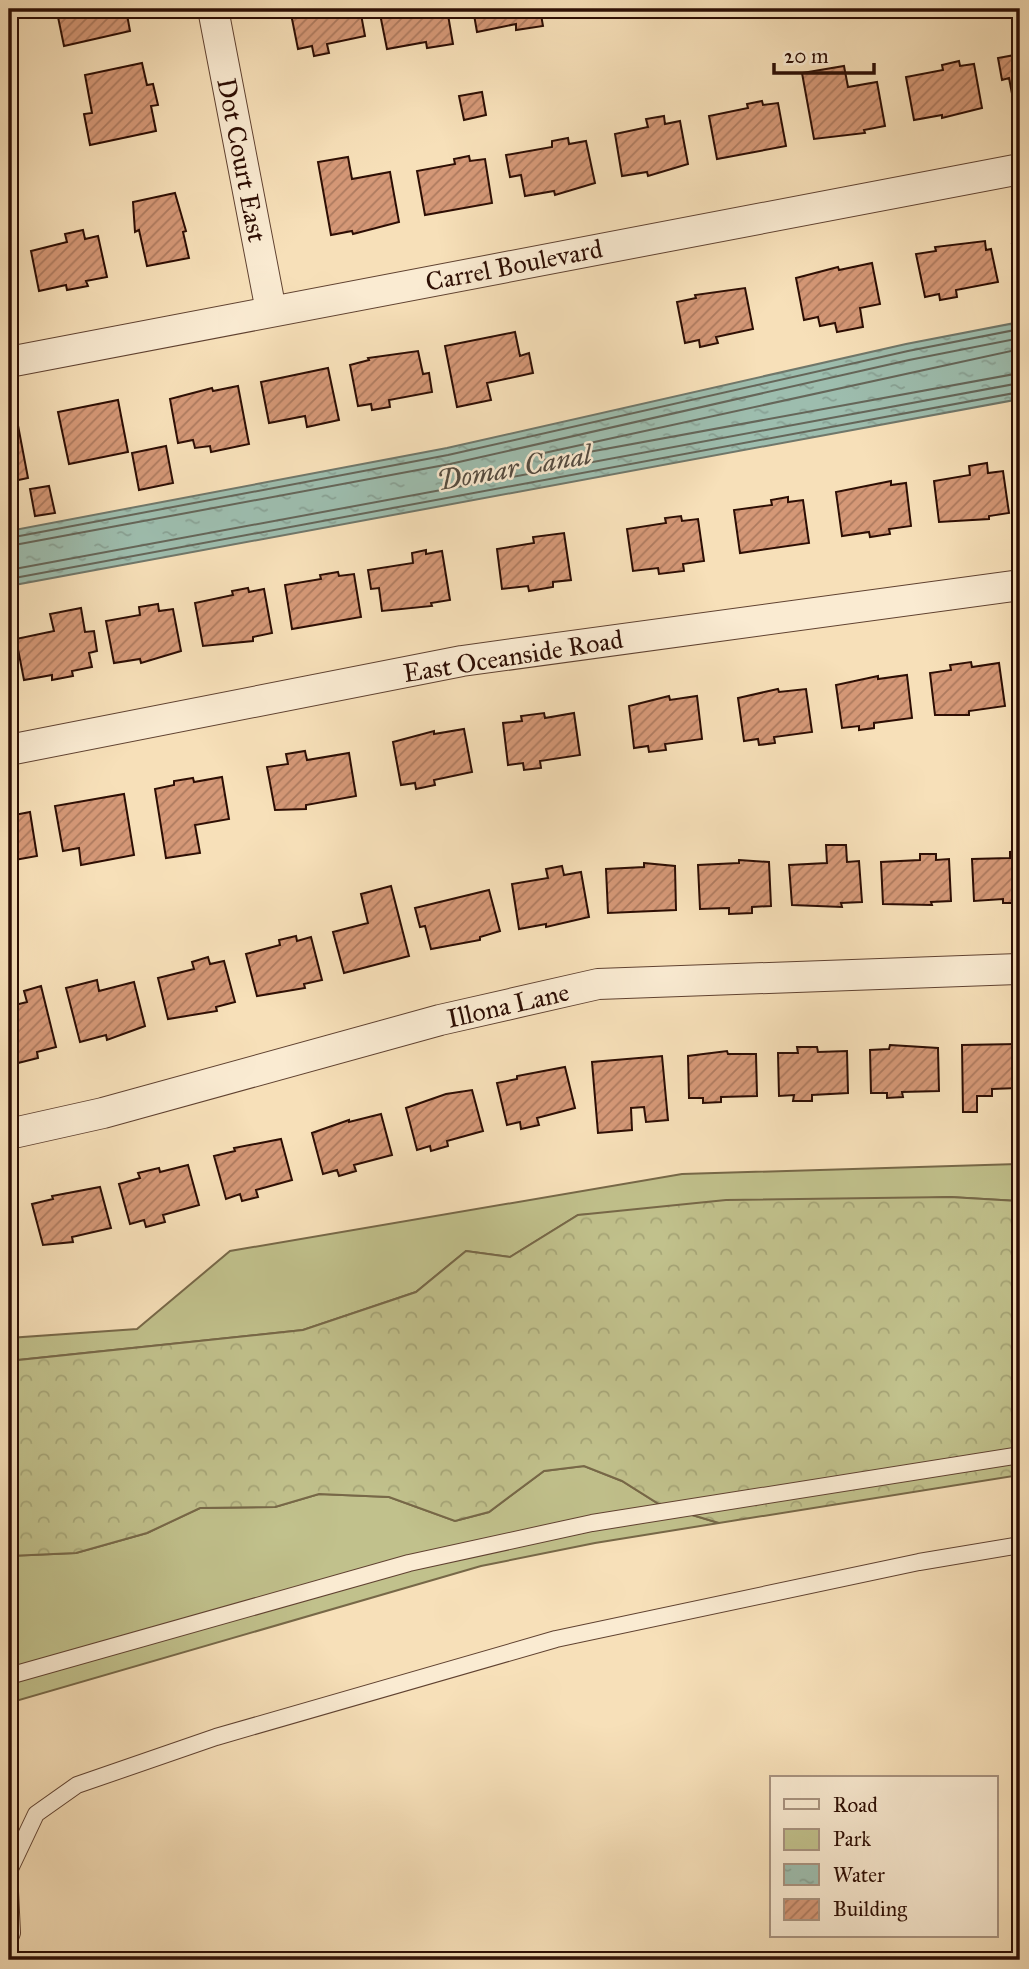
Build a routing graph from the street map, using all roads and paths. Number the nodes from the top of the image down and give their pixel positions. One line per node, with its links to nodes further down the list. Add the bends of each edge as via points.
1 (213, 9): 3 (street, Dot Court East)
2 (1020, 169): 3 (street, Carrel Boulevard)
3 (271, 311): 4 (street, Carrel Boulevard)
4 (9, 362)
5 (1020, 585): 6 (street, East Oceanside Road, via 462,661)
6 (9, 750)
7 (1020, 969): 8 (street, Illona Lane, via 598,984 440,1020 103,1113)
8 (9, 1134)
9 (1020, 1455): 11 (lane, via 540,1534 409,1563)
10 (1020, 1545): 12 (lane, via 556,1639 216,1737 77,1785 36,1814 9,1871)
11 (9, 1676)
12 (9, 1940)

